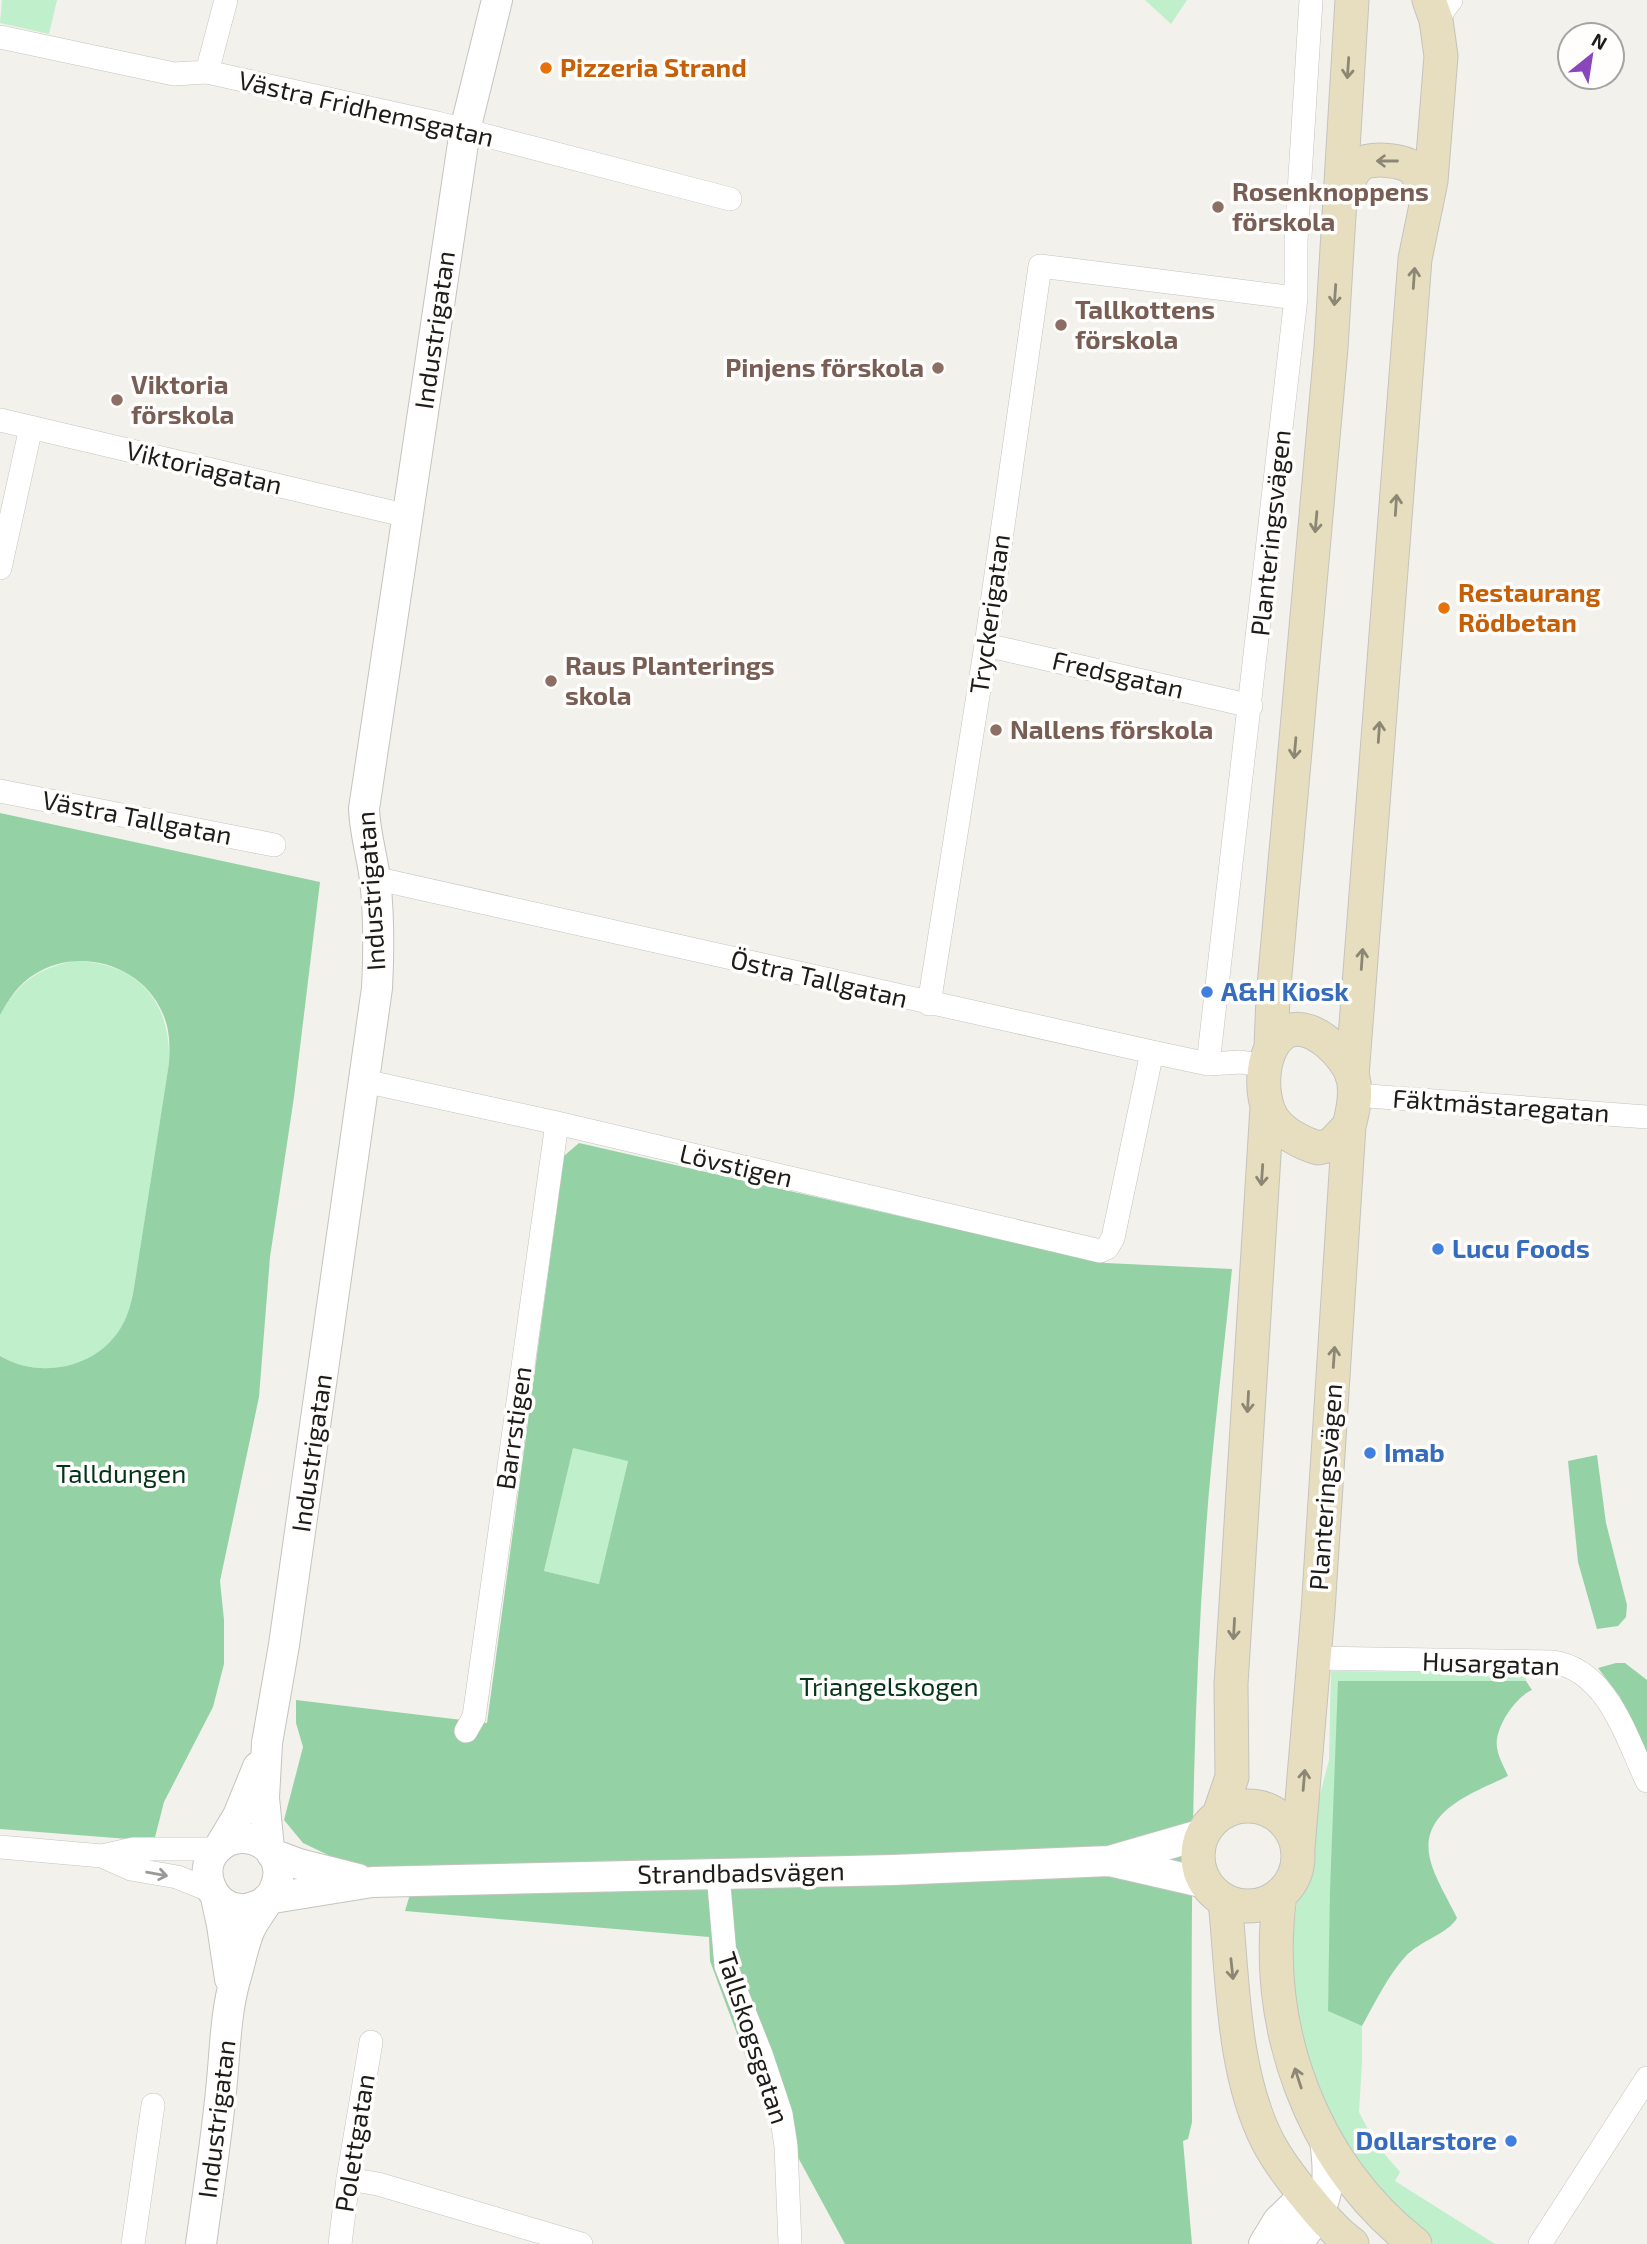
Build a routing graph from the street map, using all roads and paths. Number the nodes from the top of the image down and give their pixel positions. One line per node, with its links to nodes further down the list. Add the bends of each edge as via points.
1 (226, 0): 7 (street)
2 (497, 0): 8 (street, Industrigatan)
3 (1311, 0): 12 (street, Planteringsvägen)
4 (1353, 0): 11 (main road, Planteringsvägen, one-way to 11)
5 (1439, 7): 10 (main road, Planteringsvägen, via 1441,55)
6 (0, 37): 7 (street, Västra Fridhemsgatan, via 174,74)
7 (207, 72): 8 (street, Västra Fridhemsgatan)
8 (465, 130): 9 (street, Västra Fridhemsgatan); 15 (street, Industrigatan)
9 (730, 199)
10 (1426, 206): 11 (main road, one-way to 11, via 1414,169 1398,161 1366,162 1351,177); 27 (main road, Planteringsvägen, one-way to 10, via 1415,259)
11 (1341, 214): 24 (main road, Planteringsvägen, one-way to 24)
12 (1296, 298): 17 (street, Tryckerigatan, via 1040,266); 18 (street, Planteringsvägen)
13 (0, 420): 14 (street, Viktoriagatan)
14 (31, 428): 15 (street, Viktoriagatan); 16 (street)
15 (408, 516): 21 (street, Industrigatan, via 364,810)
16 (0, 568)
17 (986, 645): 18 (street, Fredsgatan); 22 (street, Tryckerigatan)
18 (1251, 706): 25 (street, Planteringsvägen)
19 (0, 791): 20 (street, Västra Tallgatan)
20 (274, 845)
21 (374, 878): 22 (street, Östra Tallgatan); 26 (street, Industrigatan, via 380,947)
22 (929, 1004): 23 (street, Östra Tallgatan)
23 (1152, 1052): 25 (street, Östra Tallgatan); 30 (street, Lövstigen, via 1113,1238 1100,1251)
24 (1268, 1056): 25 (street, Östra Tallgatan); 27 (main road, via 1292,1029 1327,1041 1336,1049); 28 (main road)
25 (1208, 1064)
26 (364, 1081): 30 (street, Lövstigen); 33 (street, Industrigatan)
27 (1352, 1099): 28 (main road, via 1331,1145 1318,1148 1280,1127); 29 (street, Fäktmästaregatan); 31 (main road, Planteringsvägen, one-way to 27)
28 (1267, 1107): 35 (main road, one-way to 35, via 1231,1684 1231,1777)
29 (1647, 1117)
30 (557, 1123): 32 (street, Barrstigen, via 474,1717)
31 (1314, 1658): 34 (street, Husargatan, via 1552,1662 1574,1667 1603,1693); 38 (main road, Planteringsvägen, one-way to 31)
32 (466, 1731)
33 (267, 1744): 37 (street, Industrigatan, via 238,1816); 39 (street, Industrigatan, via 264,1798)
34 (1647, 1781)
35 (1211, 1824): 38 (main road, via 1233,1808 1264,1809 1287,1825); 41 (street, Strandbadsvägen); 44 (main road, via 1198,1853 1200,1873)
36 (0, 1847): 40 (street, Strandbadsvägen)
37 (218, 1848): 39 (street, Strandbadsvägen, via 237,1838 249,1838); 40 (street, Strandbadsvägen, via 134,1849); 45 (street, via 207,1870)
38 (1297, 1848): 46 (main road, via 1297,1868)
39 (270, 1851): 43 (street, Strandbadsvägen, via 299,1864); 47 (street, via 279,1879)
40 (102, 1857): 45 (street, Strandbadsvägen, one-way to 45, via 131,1869 186,1880)
41 (1109, 1861): 42 (street, Strandbadsvägen); 44 (street, Strandbadsvägen)
42 (718, 1874): 43 (street, Strandbadsvägen); 60 (street, Tallskogsgatan, via 726,1966 781,2114)
43 (372, 1882): 47 (street, Strandbadsvägen)
44 (1215, 1892): 46 (main road, via 1248,1907); 54 (main road, one-way to 54, via 1253,2106 1282,2166)
45 (214, 1894): 47 (street, Strandbadsvägen, via 239,1909); 48 (street, Industrigatan)
46 (1280, 1895): 52 (main road, one-way to 46, via 1306,2102 1284,2033 1276,1954)
47 (266, 1901): 48 (street, Industrigatan, via 249,1931)
48 (232, 1993): 57 (street, Industrigatan)
49 (371, 2042): 53 (street, Polettgatan)
50 (1647, 2078): 65 (street)
51 (153, 2105): 56 (street)
52 (1325, 2140): 54 (street, via 1328,2162); 55 (main road, via 1353,2184)
53 (348, 2179): 58 (street, Polettgatan); 59 (street)
54 (1316, 2202): 55 (main road); 61 (street, via 1278,2221); 62 (street); 63 (main road)
55 (1388, 2221): 64 (main road)
56 (133, 2244)
57 (201, 2244)
58 (340, 2244)
59 (581, 2244)
60 (790, 2244)
61 (1264, 2244)
62 (1297, 2244)
63 (1352, 2244)
64 (1415, 2244)
65 (1540, 2244)

